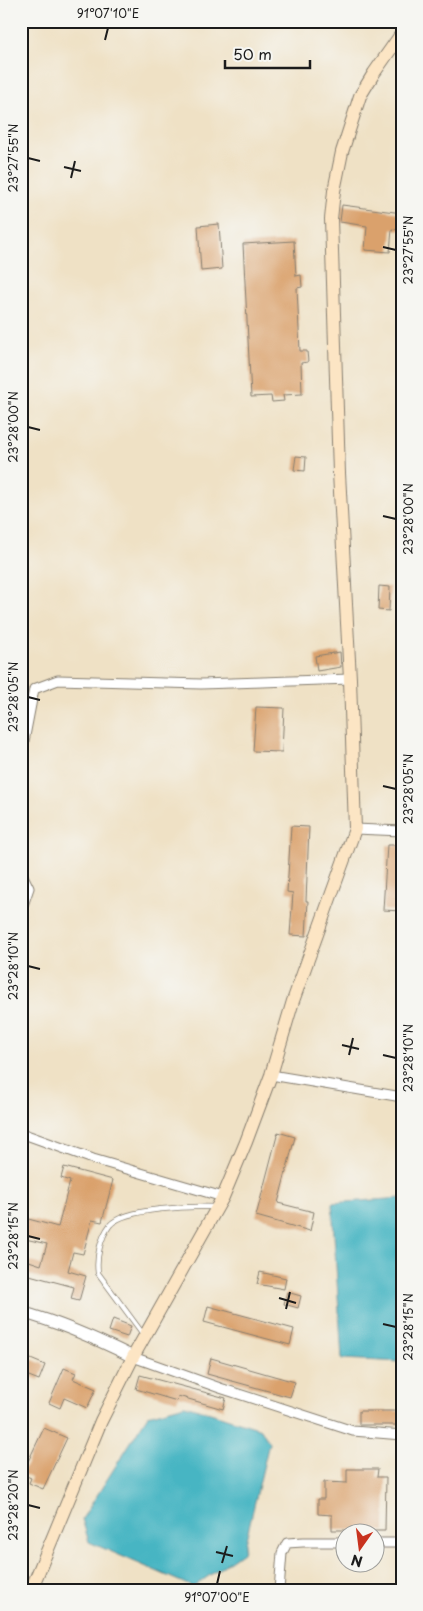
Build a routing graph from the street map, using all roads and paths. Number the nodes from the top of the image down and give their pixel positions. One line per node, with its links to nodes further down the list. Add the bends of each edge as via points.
1 (401, 35): 2 (main road, via 360,96 342,152 331,219)
2 (350, 679): 3 (street, via 201,684 58,680 34,689); 4 (main road)
3 (21, 756)
4 (355, 829): 5 (street); 8 (main road, via 293,1001)
5 (402, 831)
6 (21, 872): 7 (street, via 29,888)
7 (21, 911)
8 (271, 1075): 9 (street); 11 (main road)
9 (402, 1097)
10 (21, 1133): 11 (street)
11 (220, 1202): 13 (main road); 13 (lane, via 164,1208 127,1216 110,1225 100,1245 98,1273)
12 (21, 1312): 14 (street, via 94,1337)
13 (146, 1337): 14 (main road)
14 (133, 1357): 15 (street, via 353,1431); 19 (main road, via 101,1421)
15 (402, 1434)
16 (336, 1542): 20 (street, via 287,1543 282,1553)
17 (386, 1543): 18 (street)
18 (402, 1543)
19 (31, 1590)
20 (279, 1590)

